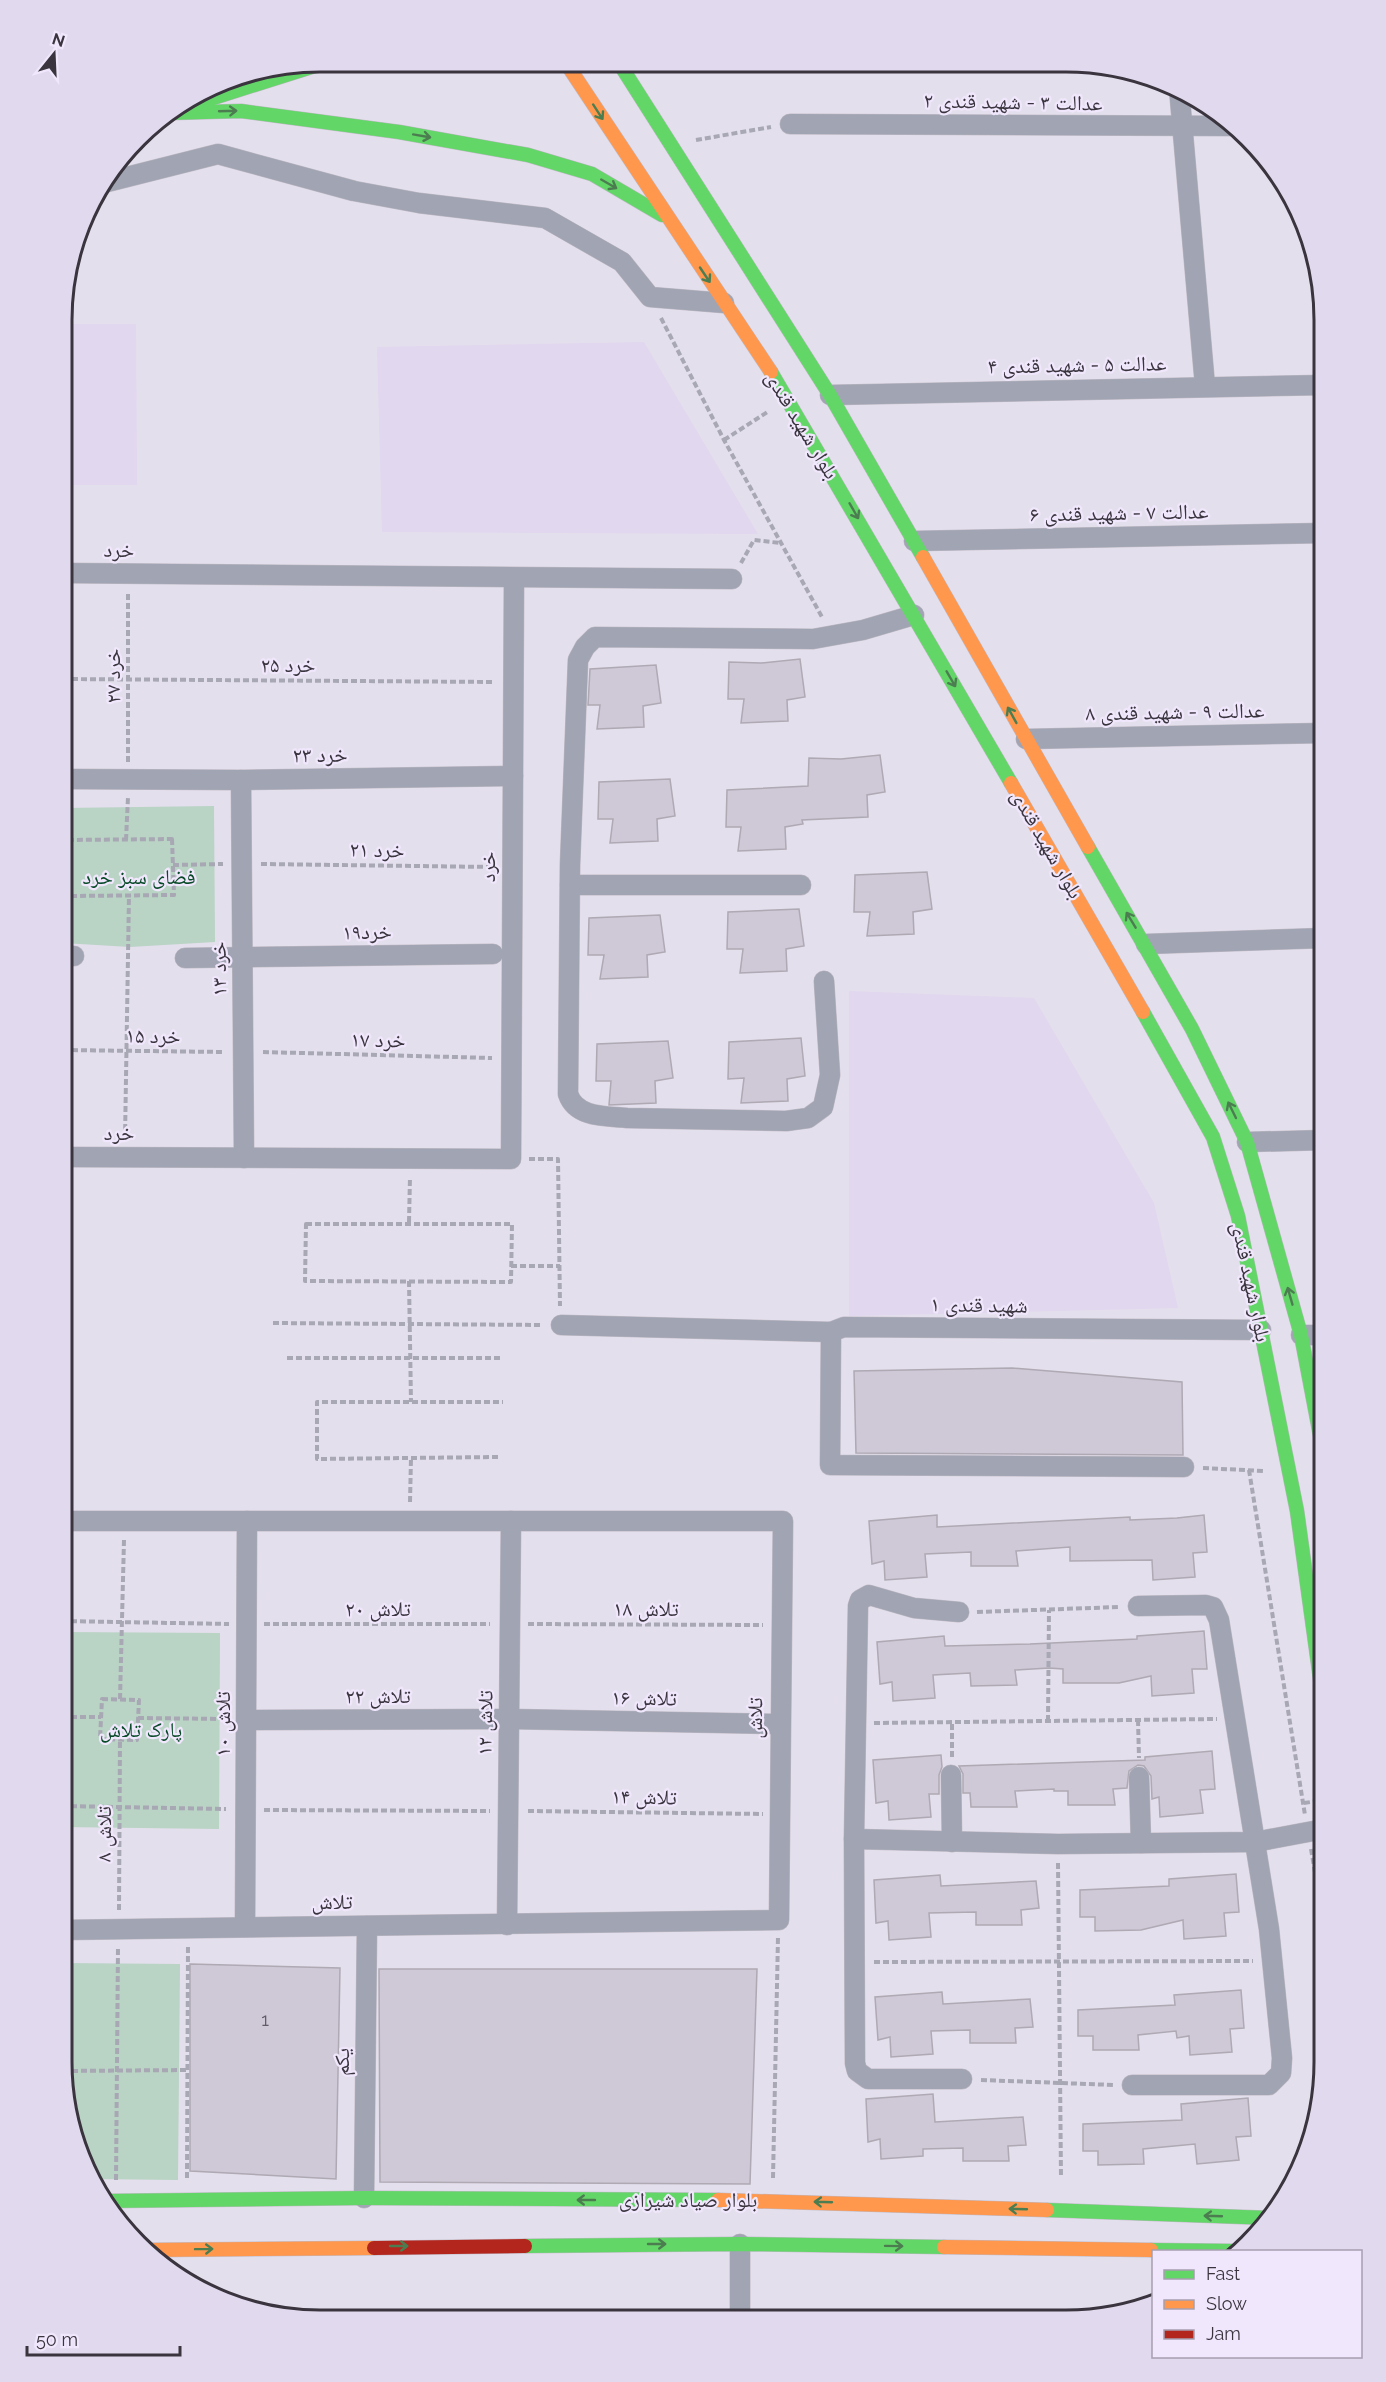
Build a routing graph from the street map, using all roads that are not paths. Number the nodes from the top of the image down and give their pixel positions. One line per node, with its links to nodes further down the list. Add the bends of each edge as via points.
1 (572, 72): 13 (main road, بلوار شهید قندی, one-way to 13)
2 (624, 72): 7 (main road, بلوار شهید قندی)
3 (640, 72): 7 (main road)
4 (290, 74): 6 (main road)
5 (1180, 100): 11 (street)
6 (205, 101)
7 (642, 102): 17 (main road, بلوار شهید قندی)
8 (184, 113): 13 (main road, one-way to 13, via 241,111 399,132 528,155 592,174)
9 (790, 124): 11 (street, عدالت ۳ - شهید قندی ۲)
10 (1221, 127): 11 (street, عدالت ۳ - شهید قندی ۲)
11 (1183, 128): 16 (street)
12 (115, 180): 14 (street, via 218,154 354,191 545,218 622,262 650,297)
13 (666, 217): 14 (main road, بلوار شهید قندی, one-way to 14)
14 (724, 303): 23 (main road, بلوار شهید قندی, one-way to 23, via 788,398)
15 (1314, 385): 16 (street, عدالت ۵ - شهید قندی ۴)
16 (1205, 386): 17 (street, عدالت ۵ - شهید قندی ۴)
17 (830, 395): 19 (main road, بلوار شهید قندی)
18 (1314, 533): 19 (street, عدالت ۷ - شهید قندی ۶)
19 (914, 541): 25 (main road, بلوار شهید قندی, one-way to 19)
20 (72, 573): 21 (street, خرد)
21 (514, 578): 22 (street); 26 (street, خرد)
22 (732, 579)
23 (914, 615): 30 (main road, بلوار شهید قندی, one-way to 30); 32 (street, via 813,639 595,638 578,660)
24 (1314, 733): 25 (street, عدالت ۹ - شهید قندی ۸)
25 (1026, 739): 29 (main road, بلوار شهید قندی)
26 (513, 776): 28 (street, خرد ۲۳); 44 (street, خرد, via 511,1159)
27 (72, 779): 28 (street, خرد ۲۳)
28 (241, 780): 39 (street, خرد ۱۳)
29 (1069, 816): 30 (main road, via 1070,834 1064,841); 31 (main road, بلوار شهید قندی)
30 (1046, 843): 34 (main road, بلوار شهید قندی)
31 (1105, 876): 34 (main road, via 1098,872 1084,874 1076,883); 36 (main road, بلوار شهید قندی, one-way to 31)
32 (570, 885): 33 (street); 40 (street, via 568,1094 576,1109 627,1118 786,1120 818,1114 828,1093 830,1075)
33 (801, 885)
34 (1075, 892): 46 (main road, بلوار شهید قندی, via 1213,1137 1238,1216)
35 (1314, 938): 36 (street)
36 (1146, 944): 42 (main road, بلوار شهید قندی, one-way to 36)
37 (493, 954): 39 (street, خرد۱۹)
38 (185, 958): 39 (street, خرد۱۹)
39 (242, 958): 44 (street, خرد ۱۳)
40 (824, 981)
41 (1314, 1140): 42 (street)
42 (1247, 1142): 48 (main road, بلوار شهید قندی, one-way to 42)
43 (72, 1157): 44 (street, خرد)
44 (244, 1158)
45 (561, 1325): 47 (street, شهيد قندی ۱)
46 (1261, 1330): 47 (street, شهيد قندی ۱, via 844,1327); 57 (main road, بلوار شهید قندی, via 1289,1472)
47 (831, 1332): 51 (street, via 830,1465)
48 (1301, 1335): 49 (street); 50 (main road, بلوار شهید قندی)
49 (1314, 1335)
50 (1314, 1403)
51 (1184, 1467)
52 (72, 1521): 53 (street, تلاش)
53 (247, 1521): 54 (street, تلاش); 59 (street, تلاش ۱۰)
54 (511, 1521): 58 (street, تلاش ۱۲); 60 (street, تلاش, via 783,1521)
55 (1138, 1606): 66 (street, via 1213,1607 1219,1620)
56 (959, 1612): 64 (street, via 914,1608 873,1596 860,1600 856,1616)
57 (1314, 1640)
58 (509, 1719): 59 (street, تلاش ۲۲); 60 (street, تلاش ۱۶); 68 (street, تلاش ۱۲)
59 (248, 1720): 70 (street, تلاش ۱۰)
60 (779, 1724): 68 (street, تلاش, via 779,1920)
61 (951, 1775): 65 (street)
62 (1139, 1777): 67 (street)
63 (1314, 1830): 66 (street)
64 (854, 1839): 65 (street); 72 (street, via 855,2063 861,2076)
65 (952, 1842): 67 (street)
66 (1255, 1842): 67 (street); 73 (street, via 1282,2043 1278,2079 1269,2085)
67 (1141, 1843)
68 (507, 1924): 69 (street, تلاش)
69 (367, 1926): 70 (street, تلاش); 74 (street, یکم)
70 (245, 1927): 71 (street, تلاش)
71 (72, 1930)
72 (962, 2079)
73 (1132, 2085)
74 (364, 2198): 75 (main road, بلوار صیاد شیرازی); 76 (main road, بلوار صیاد شیرازی, one-way to 74, via 772,2200)
75 (115, 2201)
76 (1259, 2218)
77 (740, 2244): 78 (main road, بلوار صیاد شیرازی, one-way to 77); 79 (main road, بلوار صیاد شیرازی, one-way to 79); 80 (street)
78 (159, 2250)
79 (1166, 2250)
80 (740, 2310)

